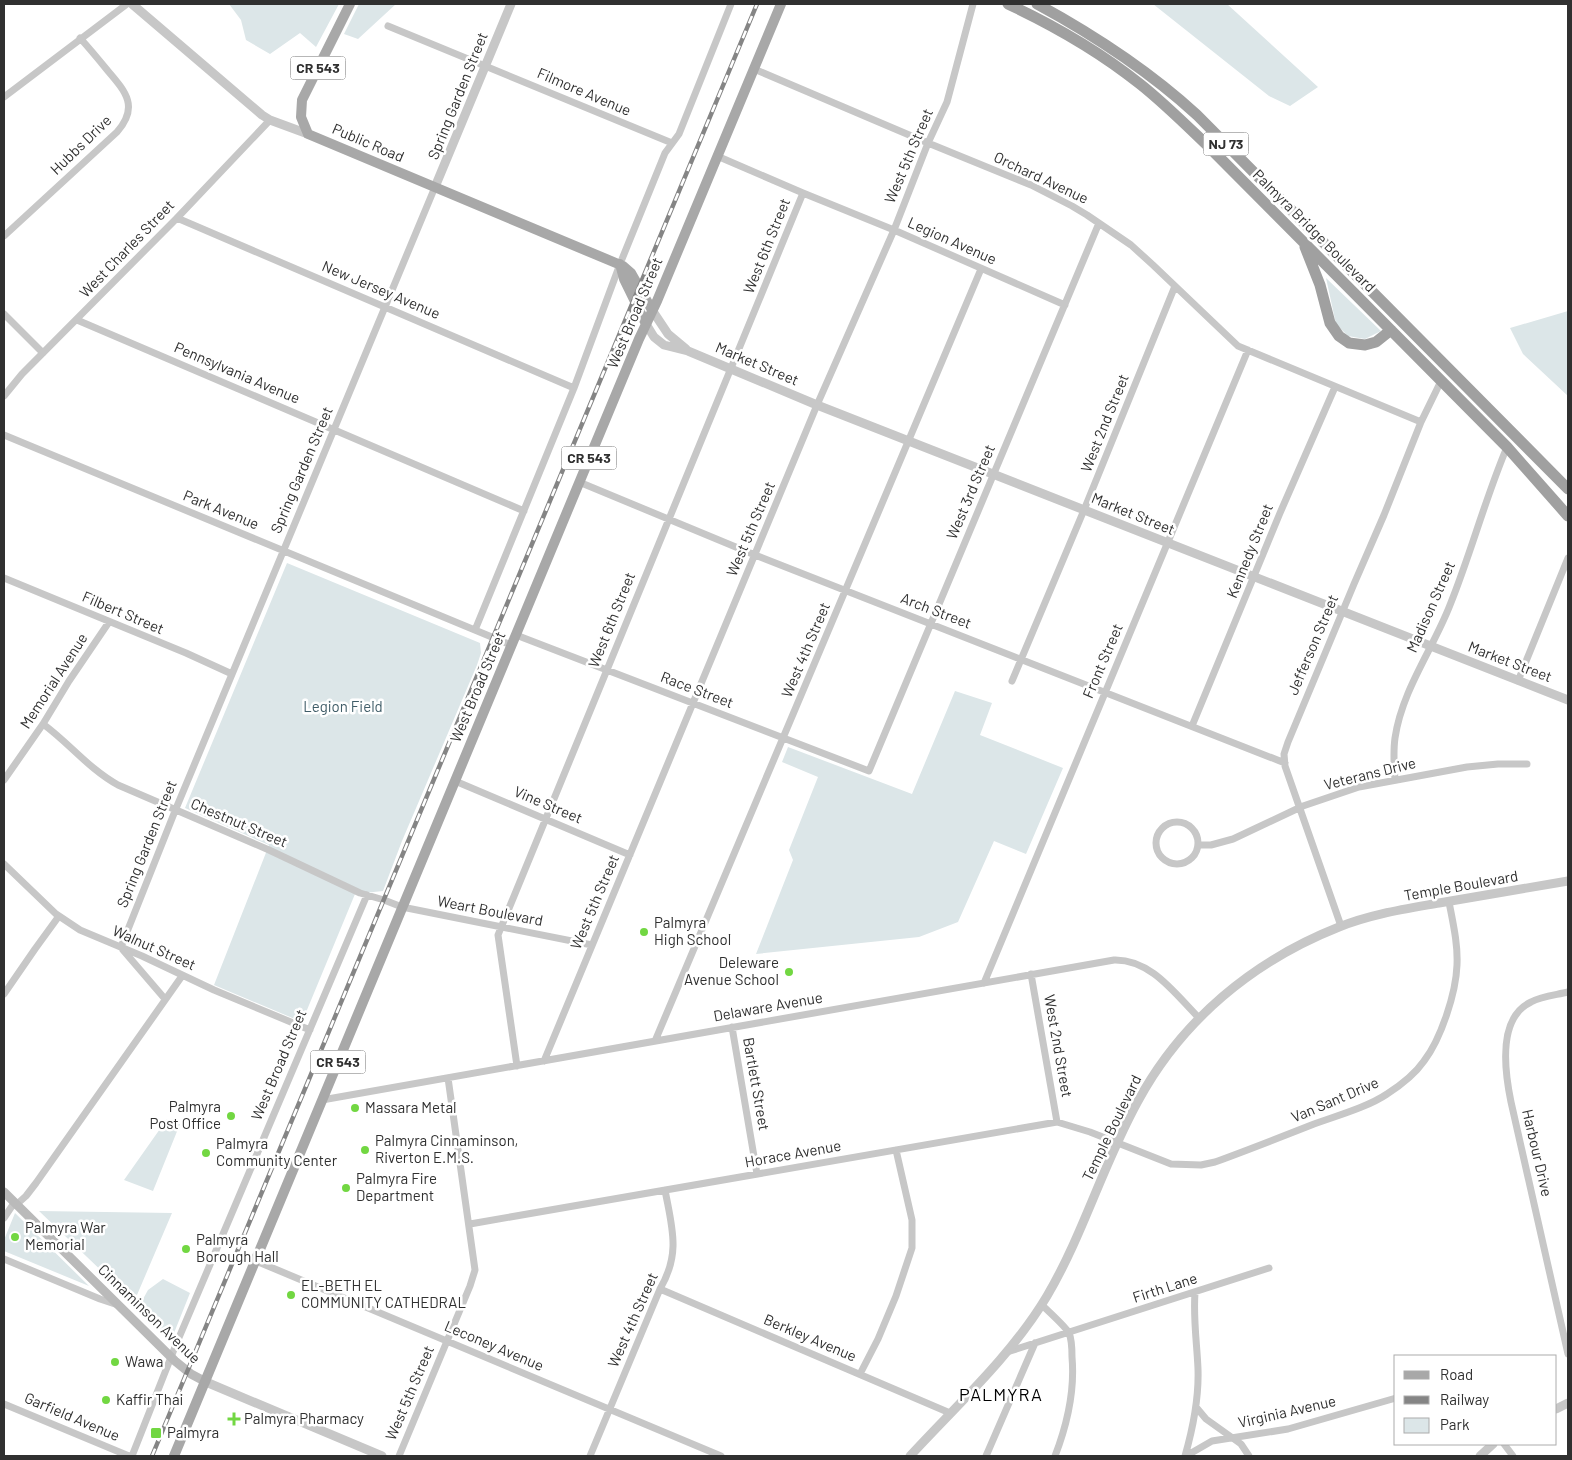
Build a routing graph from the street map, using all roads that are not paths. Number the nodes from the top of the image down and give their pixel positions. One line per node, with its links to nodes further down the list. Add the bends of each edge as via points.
1 (127, 4): 11 (street)
2 (132, 4): 15 (street, Public Road)
3 (350, 4): 16 (main road, CR 543, via 302,100 301,117)
4 (511, 4): 12 (street, Spring Garden Street)
5 (731, 4): 17 (street, West Broad Street, via 679,134)
6 (781, 4): 13 (main road, West Broad Street)
7 (973, 4): 18 (street, West 5th Street, via 948,102)
8 (1008, 4): 26 (highway, Palmyra Bridge Boulevard / NJ 73, via 1067,35 1141,84)
9 (1037, 4): 53 (highway, Palmyra Bridge Boulevard / NJ 73, via 1116,51 1197,115)
10 (388, 26): 12 (street, Filmore Avenue)
11 (80, 38): 14 (street); 25 (street, Hubbs Drive, via 123,89 128,102 127,118 118,132)
12 (485, 66): 17 (street, Filmore Avenue); 20 (street, Spring Garden Street)
13 (754, 69): 18 (street, Orchard Avenue); 19 (main road, West Broad Street)
14 (4, 97)
15 (270, 120): 16 (street, Public Road); 22 (street, West Charles Street)
16 (308, 134): 20 (main road, Public Road)
17 (672, 143): 27 (street, West Broad Street)
18 (928, 143): 23 (street, Orchard Avenue, via 1031,185); 24 (street, West 5th Street)
19 (717, 156): 21 (street, Legion Avenue); 32 (main road, West Broad Street)
20 (435, 187): 27 (main road, Public Road); 31 (street, Spring Garden Street)
21 (803, 193): 24 (street, Legion Avenue); 40 (street, West 6th Street)
22 (177, 218): 31 (street, New Jersey Avenue); 34 (street, West Charles Street)
23 (1099, 223): 29 (street, Orchard Avenue, via 1154,264); 30 (street, West 3rd Street)
24 (894, 230): 28 (street, Legion Avenue); 45 (street, West 5th Street)
25 (4, 236)
26 (1302, 241): 36 (highway, Palmyra Bridge Boulevard / NJ 73); 36 (highway, via 1320,285 1330,323 1339,336 1349,343 1365,345 1381,339)
27 (620, 264): 32 (main road, Public Road, via 631,273); 35 (main road); 43 (street, West Broad Street)
28 (981, 269): 30 (street, Legion Avenue); 49 (street, West 4th Street)
29 (1175, 286): 37 (street, Orchard Avenue, via 1231,340); 54 (street, West 2nd Street)
30 (1065, 305): 51 (street, West 3rd Street)
31 (384, 307): 43 (street, New Jersey Avenue); 47 (street, Spring Garden Street)
32 (652, 310): 35 (main road, West Broad Street / CR 543); 38 (street, Market Street, via 668,334)
33 (4, 314): 39 (street)
34 (77, 320): 39 (street, West Charles Street); 47 (street, Pennsylvania Avenue)
35 (646, 324): 38 (street, Market Street, via 654,337 664,344); 52 (main road, West Broad Street / CR 543)
36 (1391, 330): 41 (highway, Palmyra Bridge Boulevard / NJ 73)
37 (1248, 350): 42 (street, Orchard Avenue); 58 (street, Front Street)
38 (688, 351): 40 (street, Market Street)
39 (43, 353): 44 (street, West Charles Street)
40 (732, 368): 45 (street, Market Street); 57 (street, West 6th Street)
41 (1441, 381): 46 (street, Jefferson Street); 50 (highway, Palmyra Bridge Boulevard / NJ 73)
42 (1335, 387): 46 (street, Orchard Avenue); 62 (street, Kennedy Street)
43 (574, 388): 55 (street, West Broad Street)
44 (4, 396)
45 (818, 405): 49 (street, Market Street); 60 (street, West 5th Street)
46 (1421, 422): 65 (street, Jefferson Street)
47 (333, 429): 55 (street, Pennsylvania Avenue); 59 (street, Spring Garden Street)
48 (4, 435): 59 (street, Park Avenue)
49 (909, 441): 51 (street, Market Street); 64 (street, West 4th Street)
50 (1507, 447): 56 (highway, Palmyra Bridge Boulevard / NJ 73); 71 (street, Madison Street, via 1450,605)
51 (994, 474): 54 (street, Market Street); 67 (street, West 3rd Street)
52 (579, 482): 57 (street, Arch Street); 69 (main road, West Broad Street / CR 543)
53 (1568, 490)
54 (1084, 510): 58 (street, Market Street); 72 (street, West 2nd Street)
55 (524, 511): 68 (street, West Broad Street)
56 (1568, 516)
57 (669, 518): 60 (street, Arch Street); 73 (street, West 6th Street)
58 (1167, 542): 62 (street, Market Street); 77 (street, Front Street)
59 (283, 550): 68 (street, Park Avenue); 74 (street, Spring Garden Street)
60 (755, 555): 64 (street, Arch Street); 79 (street, West 5th Street)
61 (1568, 558): 75 (street)
62 (1254, 576): 65 (street, Market Street); 81 (street, Kennedy Street)
63 (5, 582): 66 (street, Filbert Street)
64 (846, 591): 67 (street, Arch Street); 82 (street, West 4th Street)
65 (1342, 611): 71 (street, Market Street); 83 (street, Jefferson Street, via 1288,742)
66 (109, 622): 74 (street, Filbert Street); 80 (street, Memorial Avenue)
67 (931, 624): 72 (street, Arch Street); 85 (street, West 3rd Street)
68 (475, 630): 70 (street, Park Avenue)
69 (516, 635): 70 (main road, West Broad Street / CR 543); 73 (street, Race Street)
70 (511, 645): 88 (main road, West Broad Street / CR 543)
71 (1430, 646): 75 (street, Market Street); 87 (street, Madison Street, via 1397,728)
72 (1021, 659): 76 (street, West 2nd Street); 77 (street, Arch Street)
73 (607, 670): 79 (street, Race Street); 91 (street, West 6th Street)
74 (232, 674): 90 (street, Spring Garden Street)
75 (1518, 680): 78 (street, Market Street)
76 (1012, 681)
77 (1105, 692): 81 (street, Arch Street); 107 (street, Front Street)
78 (1568, 700)
79 (693, 703): 82 (street, Race Street); 93 (street, West 5th Street)
80 (43, 724): 86 (street, Memorial Avenue); 90 (street, Chestnut Street, via 107,779)
81 (1192, 726): 83 (street, Arch Street)
82 (783, 738): 85 (street, Race Street); 114 (street, West 4th Street)
83 (1285, 762): 89 (street, Jefferson Street)
84 (1527, 764): 87 (street, Veterans Drive, via 1487,765)
85 (869, 771)
86 (4, 780)
87 (1396, 780): 89 (street, Veterans Drive, via 1344,792)
88 (455, 781): 91 (street, Vine Street); 99 (main road, West Broad Street / CR 543)
89 (1299, 808): 92 (street, Veterans Drive, via 1234,839 1211,846); 102 (street, Jefferson Street)
90 (175, 811): 96 (street, Chestnut Street); 104 (street, Spring Garden Street)
91 (545, 819): 93 (street, Vine Street); 101 (street, West 6th Street)
92 (1198, 845): 92 (street, via 1194,831 1178,822 1164,826 1156,840 1160,854 1173,863 1188,860)
93 (630, 855): 103 (street, West 5th Street)
94 (4, 864): 100 (street, Walnut Street)
95 (1568, 881): 98 (street, Temple Boulevard)
96 (367, 895): 97 (street, Chestnut Street); 113 (street, West Broad Street)
97 (384, 900): 99 (street, Weart Boulevard)
98 (1449, 902): 102 (street, Temple Boulevard, via 1390,912); 120 (street, Van Sant Drive, via 1458,966 1449,1006 1424,1063 1386,1095 1201,1165 1171,1164)
99 (402, 907): 101 (street, Weart Boulevard); 118 (main road, West Broad Street / CR 543)
100 (59, 916): 104 (street, Walnut Street, via 80,930); 109 (street)
101 (501, 926): 103 (street, Weart Boulevard); 116 (street, West 6th Street, via 498,935)
102 (1341, 926): 111 (street, Temple Boulevard, via 1270,961 1240,981)
103 (592, 945): 115 (street, West 5th Street)
104 (121, 947): 106 (street, Walnut Street); 110 (street)
105 (1032, 974): 107 (street, Delaware Avenue); 111 (street, Delaware Avenue, via 1114,960 1134,962 1161,980); 119 (street, West 2nd Street)
106 (182, 976): 110 (street); 113 (street, Walnut Street)
107 (984, 983): 112 (street, Delaware Avenue)
108 (1568, 992): 139 (street, Harbour Drive, via 1531,1001 1521,1009 1510,1026 1505,1058 1511,1102)
109 (4, 994)
110 (165, 1000): 125 (street, via 36,1183)
111 (1199, 1018): 120 (street, Temple Boulevard, via 1156,1071)
112 (732, 1027): 114 (street, Delaware Avenue); 122 (street, Bartlett Street)
113 (310, 1030): 140 (street, West Broad Street)
114 (655, 1041): 115 (street, Delaware Avenue)
115 (544, 1061): 116 (street, Delaware Avenue)
116 (517, 1066): 117 (street, Delaware Avenue)
117 (448, 1078): 118 (street, Delaware Avenue); 127 (street, West 5th Street)
118 (322, 1100): 129 (main road, West Broad Street / CR 543)
119 (1057, 1122): 120 (street, Horace Avenue); 121 (street, Horace Avenue)
120 (1118, 1143): 134 (street, Temple Boulevard, via 1072,1248)
121 (896, 1150): 122 (street, Horace Avenue); 141 (street, via 912,1220 912,1248 896,1296)
122 (757, 1174): 123 (street, Horace Avenue)
123 (665, 1190): 127 (street, Horace Avenue); 131 (street, West 4th Street, via 673,1246 671,1266)
124 (4, 1192): 125 (main road, Cinnaminson Avenue)
125 (15, 1204): 126 (street); 133 (main road, Cinnaminson Avenue)
126 (4, 1218)
127 (470, 1224): 136 (street, West 5th Street, via 474,1275)
128 (4, 1259): 133 (street)
129 (256, 1261): 136 (street, Leconey Avenue); 142 (main road, West Broad Street / CR 543)
130 (1269, 1268): 132 (street, Firth Lane)
131 (660, 1289): 141 (street, Berkley Avenue); 146 (street, West 4th Street)
132 (1195, 1293): 135 (street, Firth Lane); 145 (street)
133 (118, 1305): 140 (main road, Cinnaminson Avenue)
134 (1042, 1305): 135 (street); 138 (street, Temple Boulevard)
135 (1068, 1333): 137 (street, Firth Lane); 159 (street, via 1073,1371 1070,1407)
136 (447, 1341): 146 (street, Leconey Avenue); 154 (street, West 5th Street)
137 (1035, 1343): 138 (street, Firth Lane); 158 (street)
138 (1007, 1352): 147 (street, Temple Boulevard)
139 (1568, 1354)
140 (171, 1357): 142 (main road, Cinnaminson Avenue); 151 (street, West Broad Street)
141 (860, 1374): 147 (street, Berkley Avenue)
142 (206, 1382): 152 (main road, CR 543); 153 (street, Cinnaminson Avenue)
143 (1394, 1399): 148 (street, Virginia Avenue, via 1288,1429)
144 (4, 1404): 151 (street, Garfield Avenue)
145 (1196, 1407): 148 (street, via 1210,1423); 160 (street)
146 (609, 1409): 155 (street, West 4th Street); 156 (street, Leconey Avenue)
147 (950, 1413): 157 (street, Temple Boulevard)
148 (1234, 1438): 160 (street, Virginia Avenue, via 1212,1441); 161 (street)
149 (1492, 1445): 162 (street)
150 (1505, 1445): 163 (street)
151 (130, 1456)
152 (174, 1456)
153 (382, 1456)
154 (399, 1456)
155 (590, 1456)
156 (721, 1456)
157 (910, 1456)
158 (986, 1456)
159 (1055, 1456)
160 (1185, 1456)
161 (1249, 1456)
162 (1480, 1456)
163 (1513, 1456)

